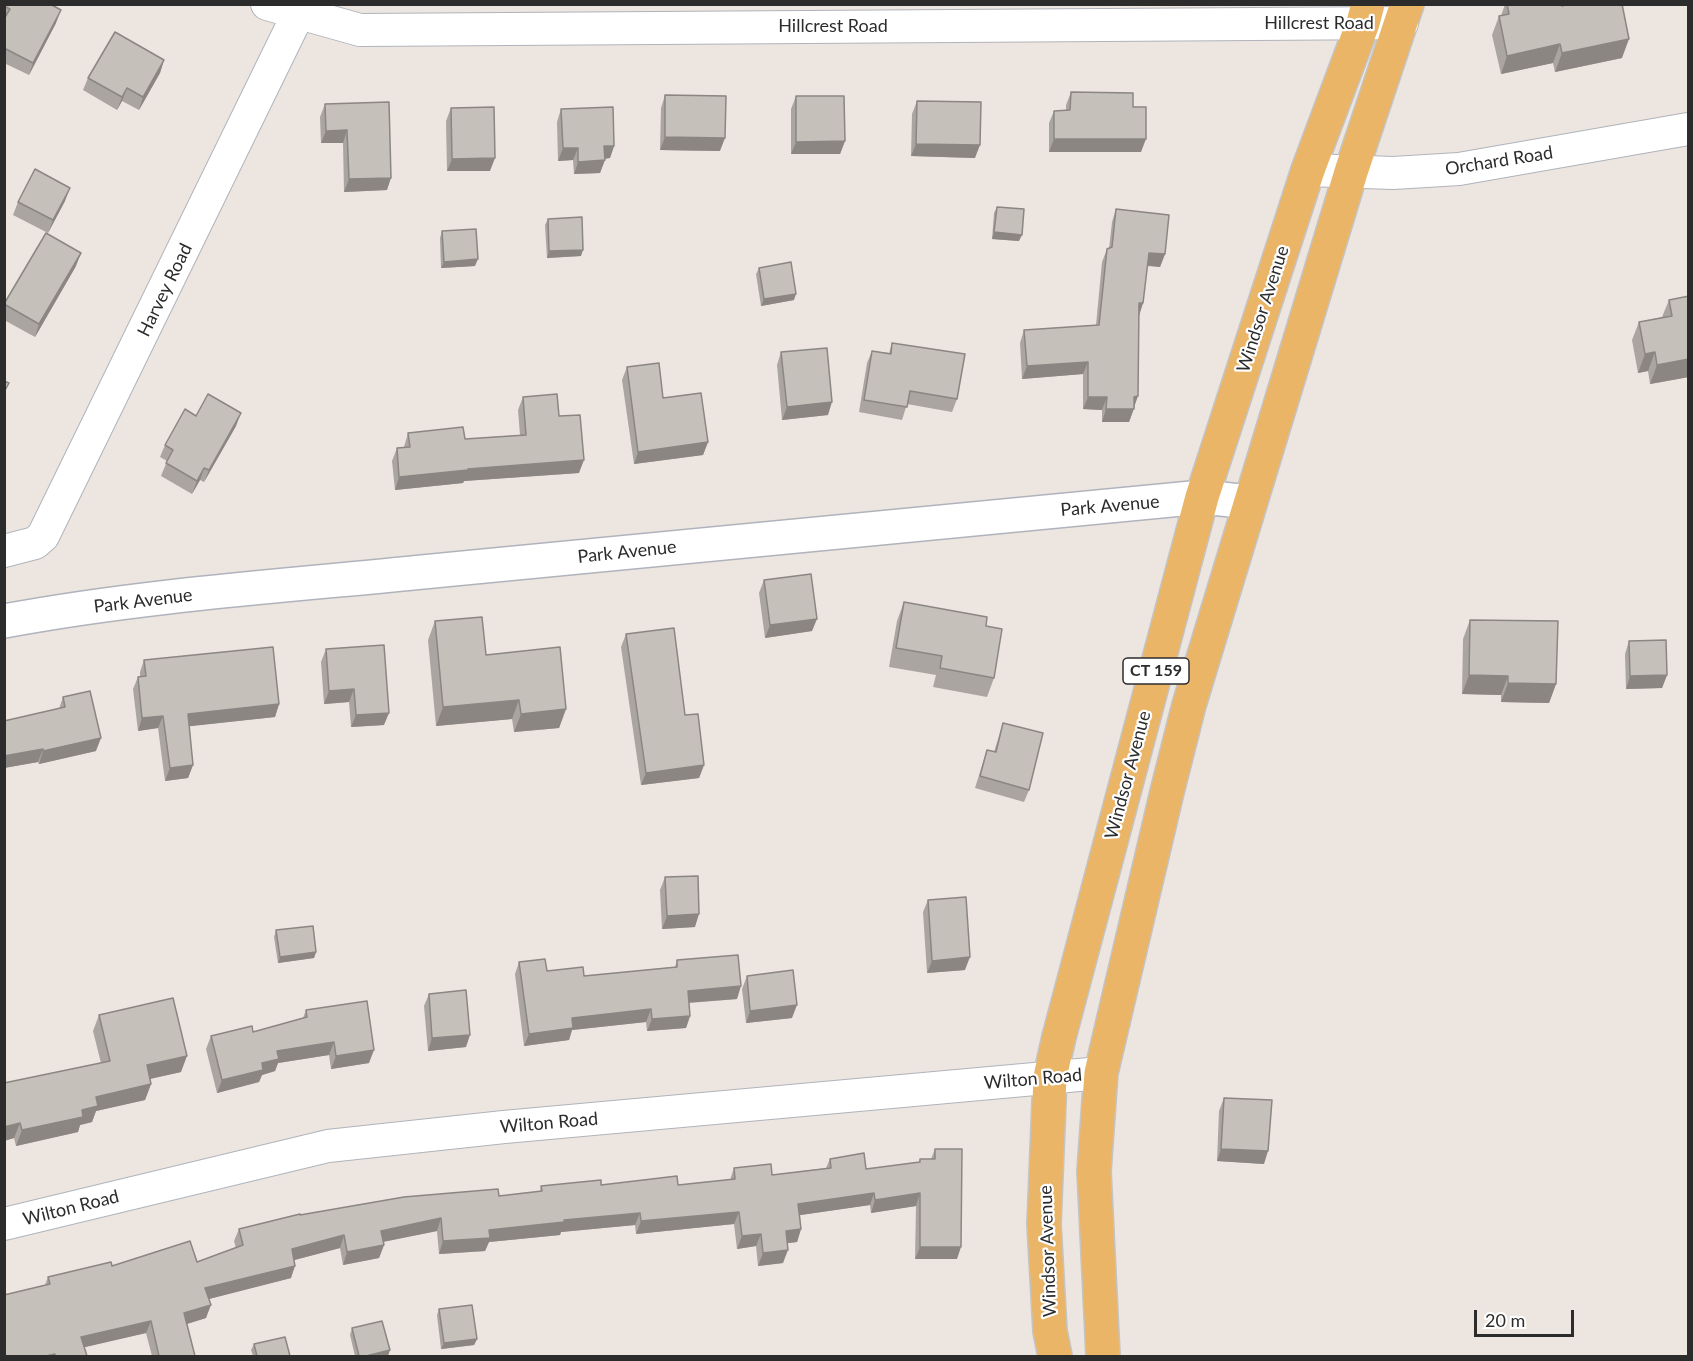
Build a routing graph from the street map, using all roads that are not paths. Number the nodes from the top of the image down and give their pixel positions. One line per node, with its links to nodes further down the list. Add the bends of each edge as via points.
1 (267, 4): 2 (street, Hillcrest Road)
2 (301, 10): 3 (street, Hillcrest Road, via 360,30); 10 (street, Harvey Road, via 43,536 35,543)
3 (1365, 14): 4 (street, Hillcrest Road); 6 (main road, Windsor Avenue / CT 159)
4 (1405, 14): 7 (main road, CT 159)
5 (1689, 129): 7 (street, Orchard Road, via 1460,170)
6 (1308, 170): 7 (street, Orchard Road); 8 (main road, Windsor Avenue / CT 159)
7 (1351, 172): 9 (main road, CT 159)
8 (1202, 497): 9 (main road, Park Avenue); 11 (main road, Park Avenue, via 175,597); 13 (main road, Windsor Avenue / CT 159)
9 (1250, 502): 12 (main road, CT 159, via 1184,727)
10 (4, 551)
11 (4, 621)
12 (1101, 1073): 13 (street, Wilton Road); 16 (main road, CT 159, via 1094,1171)
13 (1050, 1077): 14 (street, Wilton Road, via 328,1146); 15 (main road, Windsor Avenue / CT 159, via 1044,1224)
14 (4, 1224)
15 (1055, 1356)
16 (1103, 1356)

